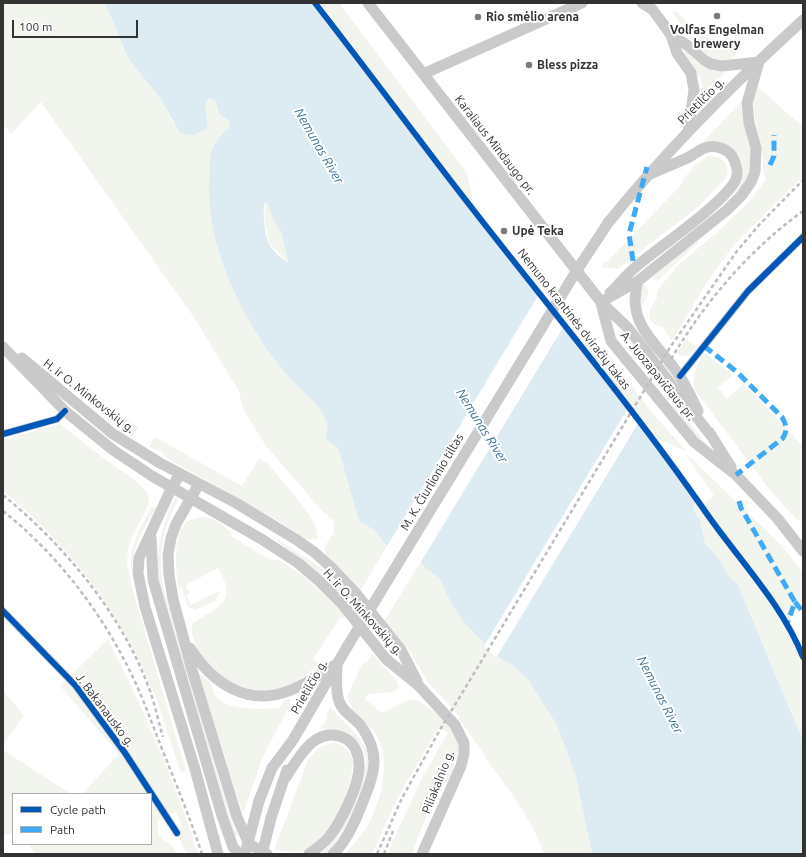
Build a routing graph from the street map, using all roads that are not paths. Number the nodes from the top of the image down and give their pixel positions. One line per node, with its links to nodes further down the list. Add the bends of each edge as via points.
1 (368, 3): 8 (main road, Karaliaus Mindaugo pr.)
2 (582, 3): 8 (main road)
3 (642, 3): 4 (main road)
4 (651, 6): 6 (main road)
5 (803, 20): 7 (main road, Prietilčio g.)
6 (671, 35): 7 (main road, via 711,64 722,66); 9 (main road, via 694,82)
7 (759, 62): 9 (main road, Prietilčio g.); 12 (main road, via 747,103 756,148 755,172 751,182 727,210)
8 (423, 74): 13 (main road, Karaliaus Mindaugo pr.)
9 (688, 132): 10 (main road, Prietilčio g.)
10 (650, 174): 13 (main road, via 714,146 732,156 737,173 736,180 712,206 637,266); 29 (main road, M. K. Čiurlionio tiltas, bridge, via 608,224 577,270)
11 (803, 237): 16 (street, via 748,291)
12 (638, 281): 13 (main road); 16 (main road, A. Juozapavičiaus pr., via 634,305 638,321)
13 (601, 302): 19 (main road, A. Juozapavičiaus pr., via 628,328); 21 (main road, A. Juozapavičiaus pr., via 611,341 694,442)
14 (3, 344): 20 (main road, H. ir O. Minkovskių g., via 113,434)
15 (3, 347): 17 (main road, H. ir O. Minkovskių g.)
16 (680, 376): 19 (main road, A. Juozapavičiaus pr.)
17 (65, 411): 18 (street, via 57,419); 23 (main road, H. ir O. Minkovskių g., via 113,450)
18 (3, 434)
19 (712, 437): 21 (main road, A. Juozapavičiaus pr.)
20 (180, 474): 22 (main road, H. ir O. Minkovskių g.); 23 (main road)
21 (736, 475): 26 (main road, A. Juozapavičiaus pr., via 778,519)
22 (199, 484): 24 (main road); 31 (main road, H. ir O. Minkovskių g., via 297,540 332,568 354,591 401,650)
23 (172, 487): 24 (main road, H. ir O. Minkovskių g.); 25 (main road)
24 (191, 499): 28 (main road, via 176,524 168,554 173,599); 31 (main road, H. ir O. Minkovskių g., via 298,563 343,605 386,659)
25 (151, 534): 37 (main road, via 139,558 140,586); 38 (main road, via 153,580 222,816 233,847)
26 (803, 552)
27 (3, 610): 34 (street, J. Bakanausko g., via 75,685)
28 (184, 640): 30 (main road, via 210,675 224,686 243,693 264,696 286,692); 41 (main road, via 237,817 249,844)
29 (347, 647): 30 (main road, Prietilčio g.)
30 (337, 664): 32 (main road, Prietilčio g.); 43 (main road, via 339,701 344,711 360,726 373,751 376,764 349,833)
31 (420, 686): 44 (main road, Piliakalnio g., via 458,729 465,749 461,766)
32 (293, 740): 33 (main road, Prietilčio g.); 39 (main road, Prietilčio g., bridge, via 272,768 259,802)
33 (286, 776): 40 (main road, Prietilčio g., bridge); 42 (main road, via 311,742 322,736 335,735 350,742 358,759 356,783 337,825 328,838)
34 (151, 793)
35 (152, 795): 36 (street, J. Bakanausko g.)
36 (177, 833)
37 (218, 854)
38 (239, 854)
39 (245, 854)
40 (262, 854)
41 (267, 854)
42 (310, 854)
43 (334, 854)
44 (422, 854)

